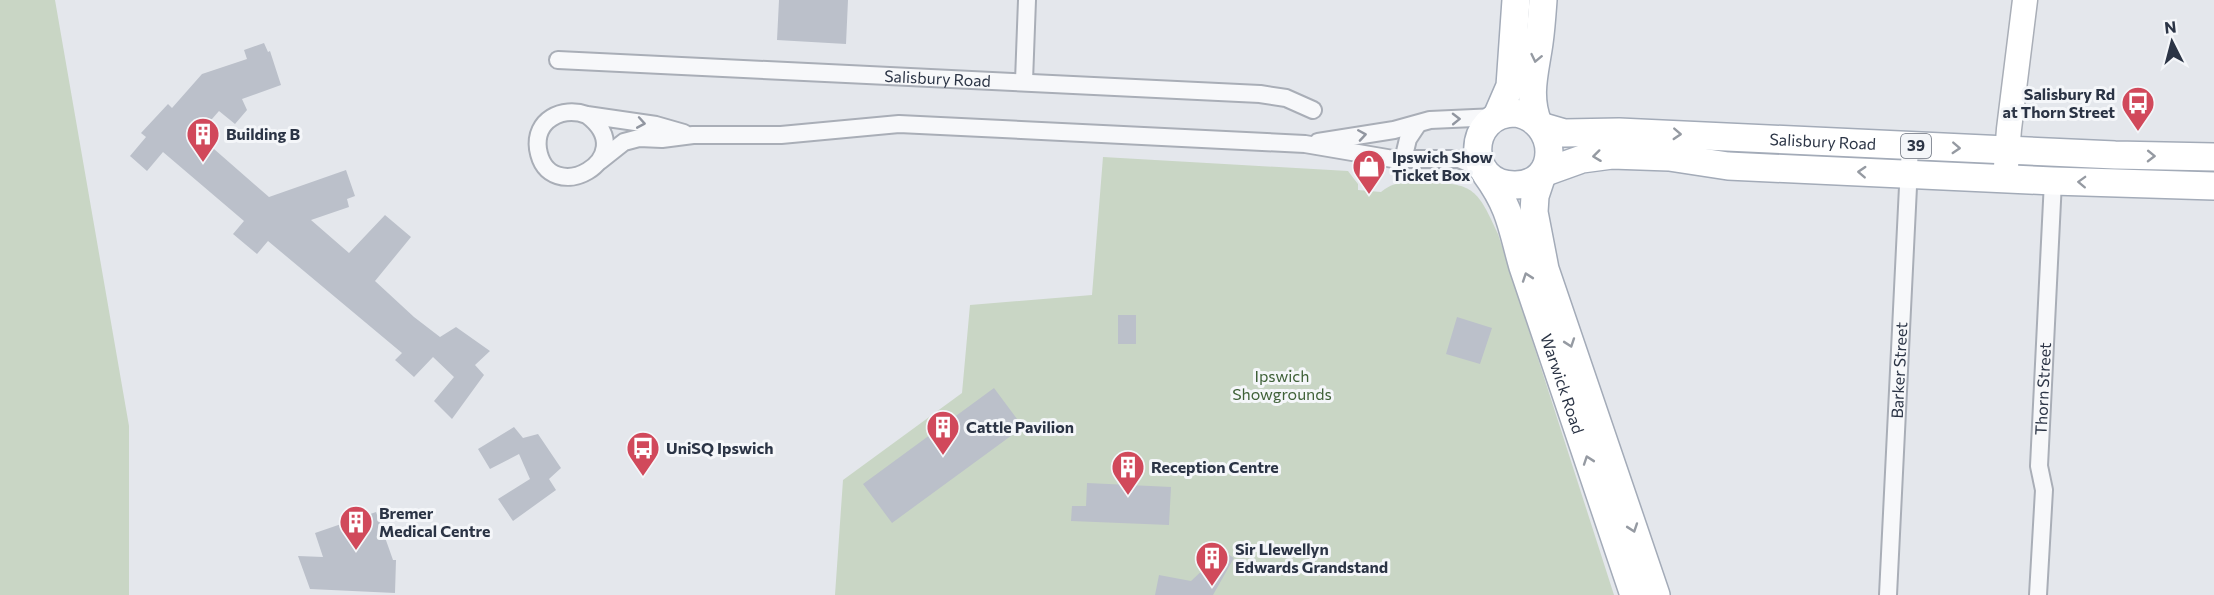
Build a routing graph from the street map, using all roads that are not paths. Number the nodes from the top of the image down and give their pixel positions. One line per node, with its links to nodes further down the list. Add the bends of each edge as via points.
1 (1027, 0): 6 (street)
2 (1516, 0): 9 (main road, via 1510,86)
3 (1543, 0): 11 (main road, one-way to 11, via 1532,86)
4 (2025, 0): 15 (main road)
5 (558, 60): 6 (street, Salisbury Road)
6 (1024, 81): 7 (street, Salisbury Road, via 1260,94 1286,98)
7 (1312, 110)
8 (587, 115): 12 (street, one-way to 12); 18 (street, via 604,139); 18 (street, via 571,111 554,116 540,131 538,152 547,167 567,177 582,176)
9 (1497, 116): 10 (street, one-way to 9); 11 (main road, via 1520,114); 19 (main road, via 1479,140 1478,155)
10 (1418, 124): 13 (street, one-way to 10); 17 (street, via 1408,139)
11 (1539, 124): 14 (main road, Salisbury Road / 39, one-way to 14, via 1564,133 1619,132); 20 (main road, via 1548,147)
12 (693, 135): 13 (street, via 781,135 898,124); 18 (street, via 631,139)
13 (1305, 144): 17 (street)
14 (1910, 146): 15 (main road, Salisbury Road / 39, one-way to 15); 21 (street, Barker Street)
15 (2007, 151): 16 (main road, Salisbury Road / 39, one-way to 16); 22 (main road)
16 (2214, 157)
17 (1403, 160): 19 (street, via 1455,158)
18 (600, 161)
19 (1485, 172): 20 (main road, via 1512,186 1531,183); 25 (main road, Warwick Road, one-way to 19, via 1523,267 1509,214)
20 (1542, 174): 21 (main road, Salisbury Road / 39, one-way to 20, via 1728,166 1669,157 1612,155 1582,159); 26 (main road, Warwick Road, one-way to 26, via 1534,212 1545,269)
21 (1909, 175): 22 (main road, Salisbury Road / 39); 27 (street, Barker Street)
22 (2005, 179): 23 (main road, Salisbury Road / 39)
23 (2053, 181): 24 (main road, Salisbury Road / 39, one-way to 23); 28 (street, Thorn Street, via 2039,466 2044,490)
24 (2214, 186)
25 (1634, 595)
26 (1656, 595)
27 (1888, 595)
28 (2038, 595)

